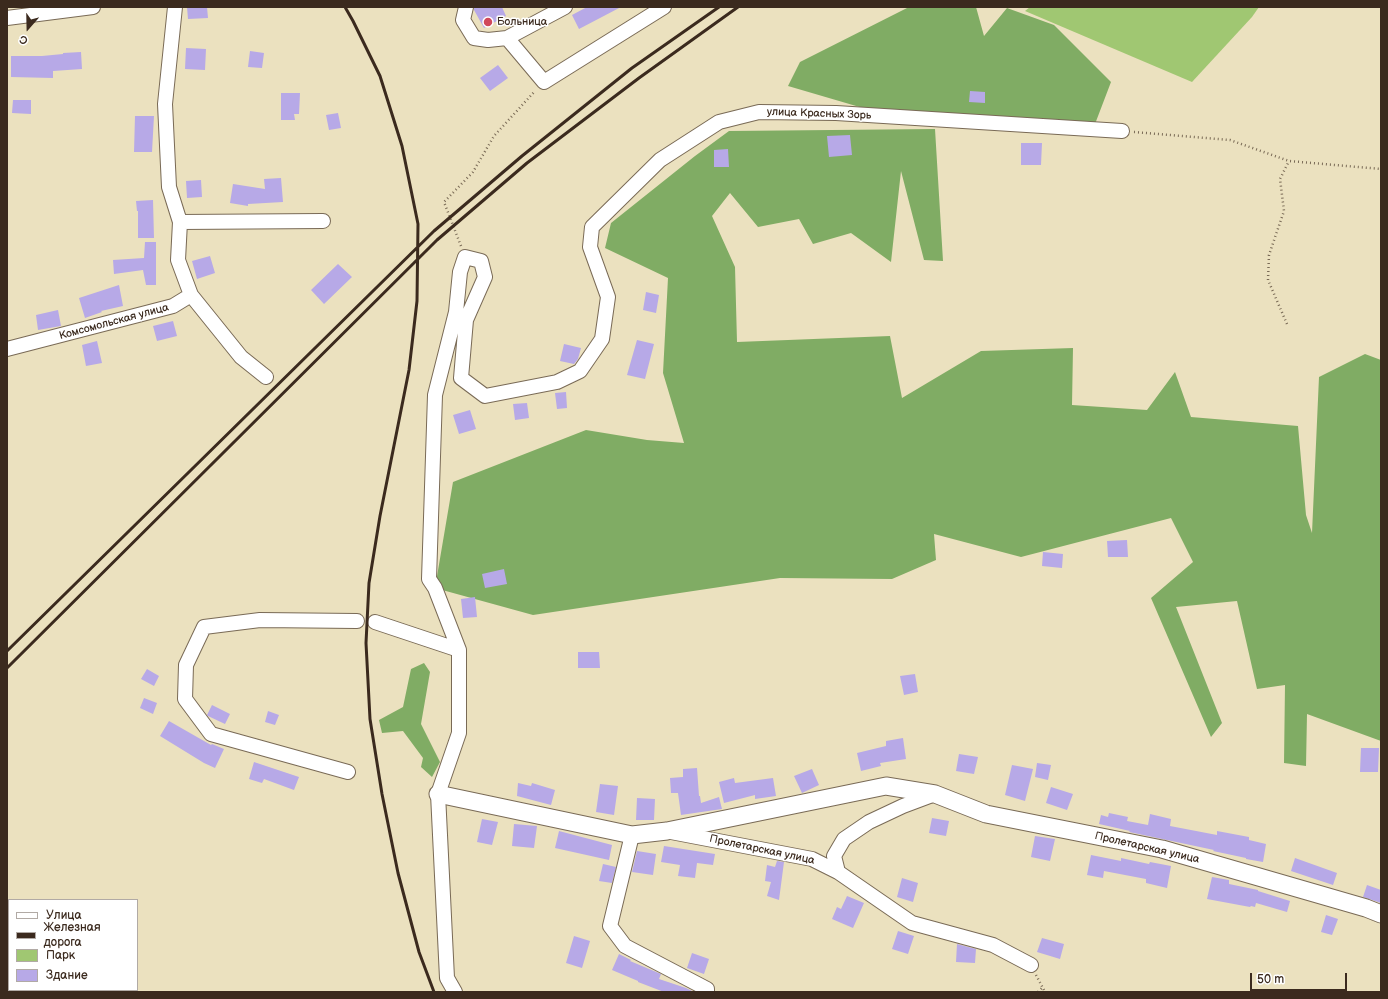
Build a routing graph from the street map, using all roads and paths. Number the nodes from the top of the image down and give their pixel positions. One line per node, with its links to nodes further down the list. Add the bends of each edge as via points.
1 (93, 7): 6 (street)
2 (175, 7): 13 (street, via 165,104 169,187)
3 (466, 7): 7 (street, via 463,20 474,38)
4 (565, 7): 7 (street)
5 (664, 7): 8 (street)
6 (7, 18)
7 (507, 38): 8 (street)
8 (544, 82): 14 (path, via 494,136 472,172 444,202)
9 (1122, 131): 10 (path, via 1230,140); 14 (street, улица Красных Зорь, via 836,113 759,112 719,122 660,160 592,227 590,247 608,297 602,339 580,371 557,382 485,396 461,378 466,320 485,277 481,261)
10 (1289, 161): 11 (path); 16 (path, via 1280,179 1284,210 1269,255 1268,280)
11 (1381, 169)
12 (323, 221): 13 (street)
13 (180, 222): 15 (street, via 178,260)
14 (465, 257): 21 (street, via 460,272 456,312 435,395 429,579 435,588)
15 (191, 295): 17 (street, Комсомольская улица, via 173,306); 18 (street, via 241,357)
16 (1287, 324)
17 (7, 349)
18 (266, 377)
19 (357, 621): 22 (street, via 260,620 204,627 186,665 185,698 211,734)
20 (375, 622): 21 (street)
21 (458, 650): 23 (street, via 458,733)
22 (348, 772)
23 (438, 794): 26 (street, Пролетарская улица); 31 (street, via 447,978)
24 (935, 794): 25 (street, Пролетарская улица, via 886,786); 27 (street, via 869,822 844,839 834,856); 28 (street, Пролетарская улица, via 986,814 1162,849)
25 (667, 831): 26 (street, Пролетарская улица); 27 (street, Пролетарская улица, via 812,859)
26 (632, 835): 32 (street, via 610,926 624,946 707,989)
27 (838, 872): 29 (street, Пролетарская улица, via 912,923 993,945)
28 (1381, 914)
29 (1031, 965): 30 (path)
30 (1043, 987): 33 (path); 34 (path); 35 (path)
31 (455, 992)
32 (707, 992)
33 (1038, 992)
34 (1041, 992)
35 (1046, 992)

